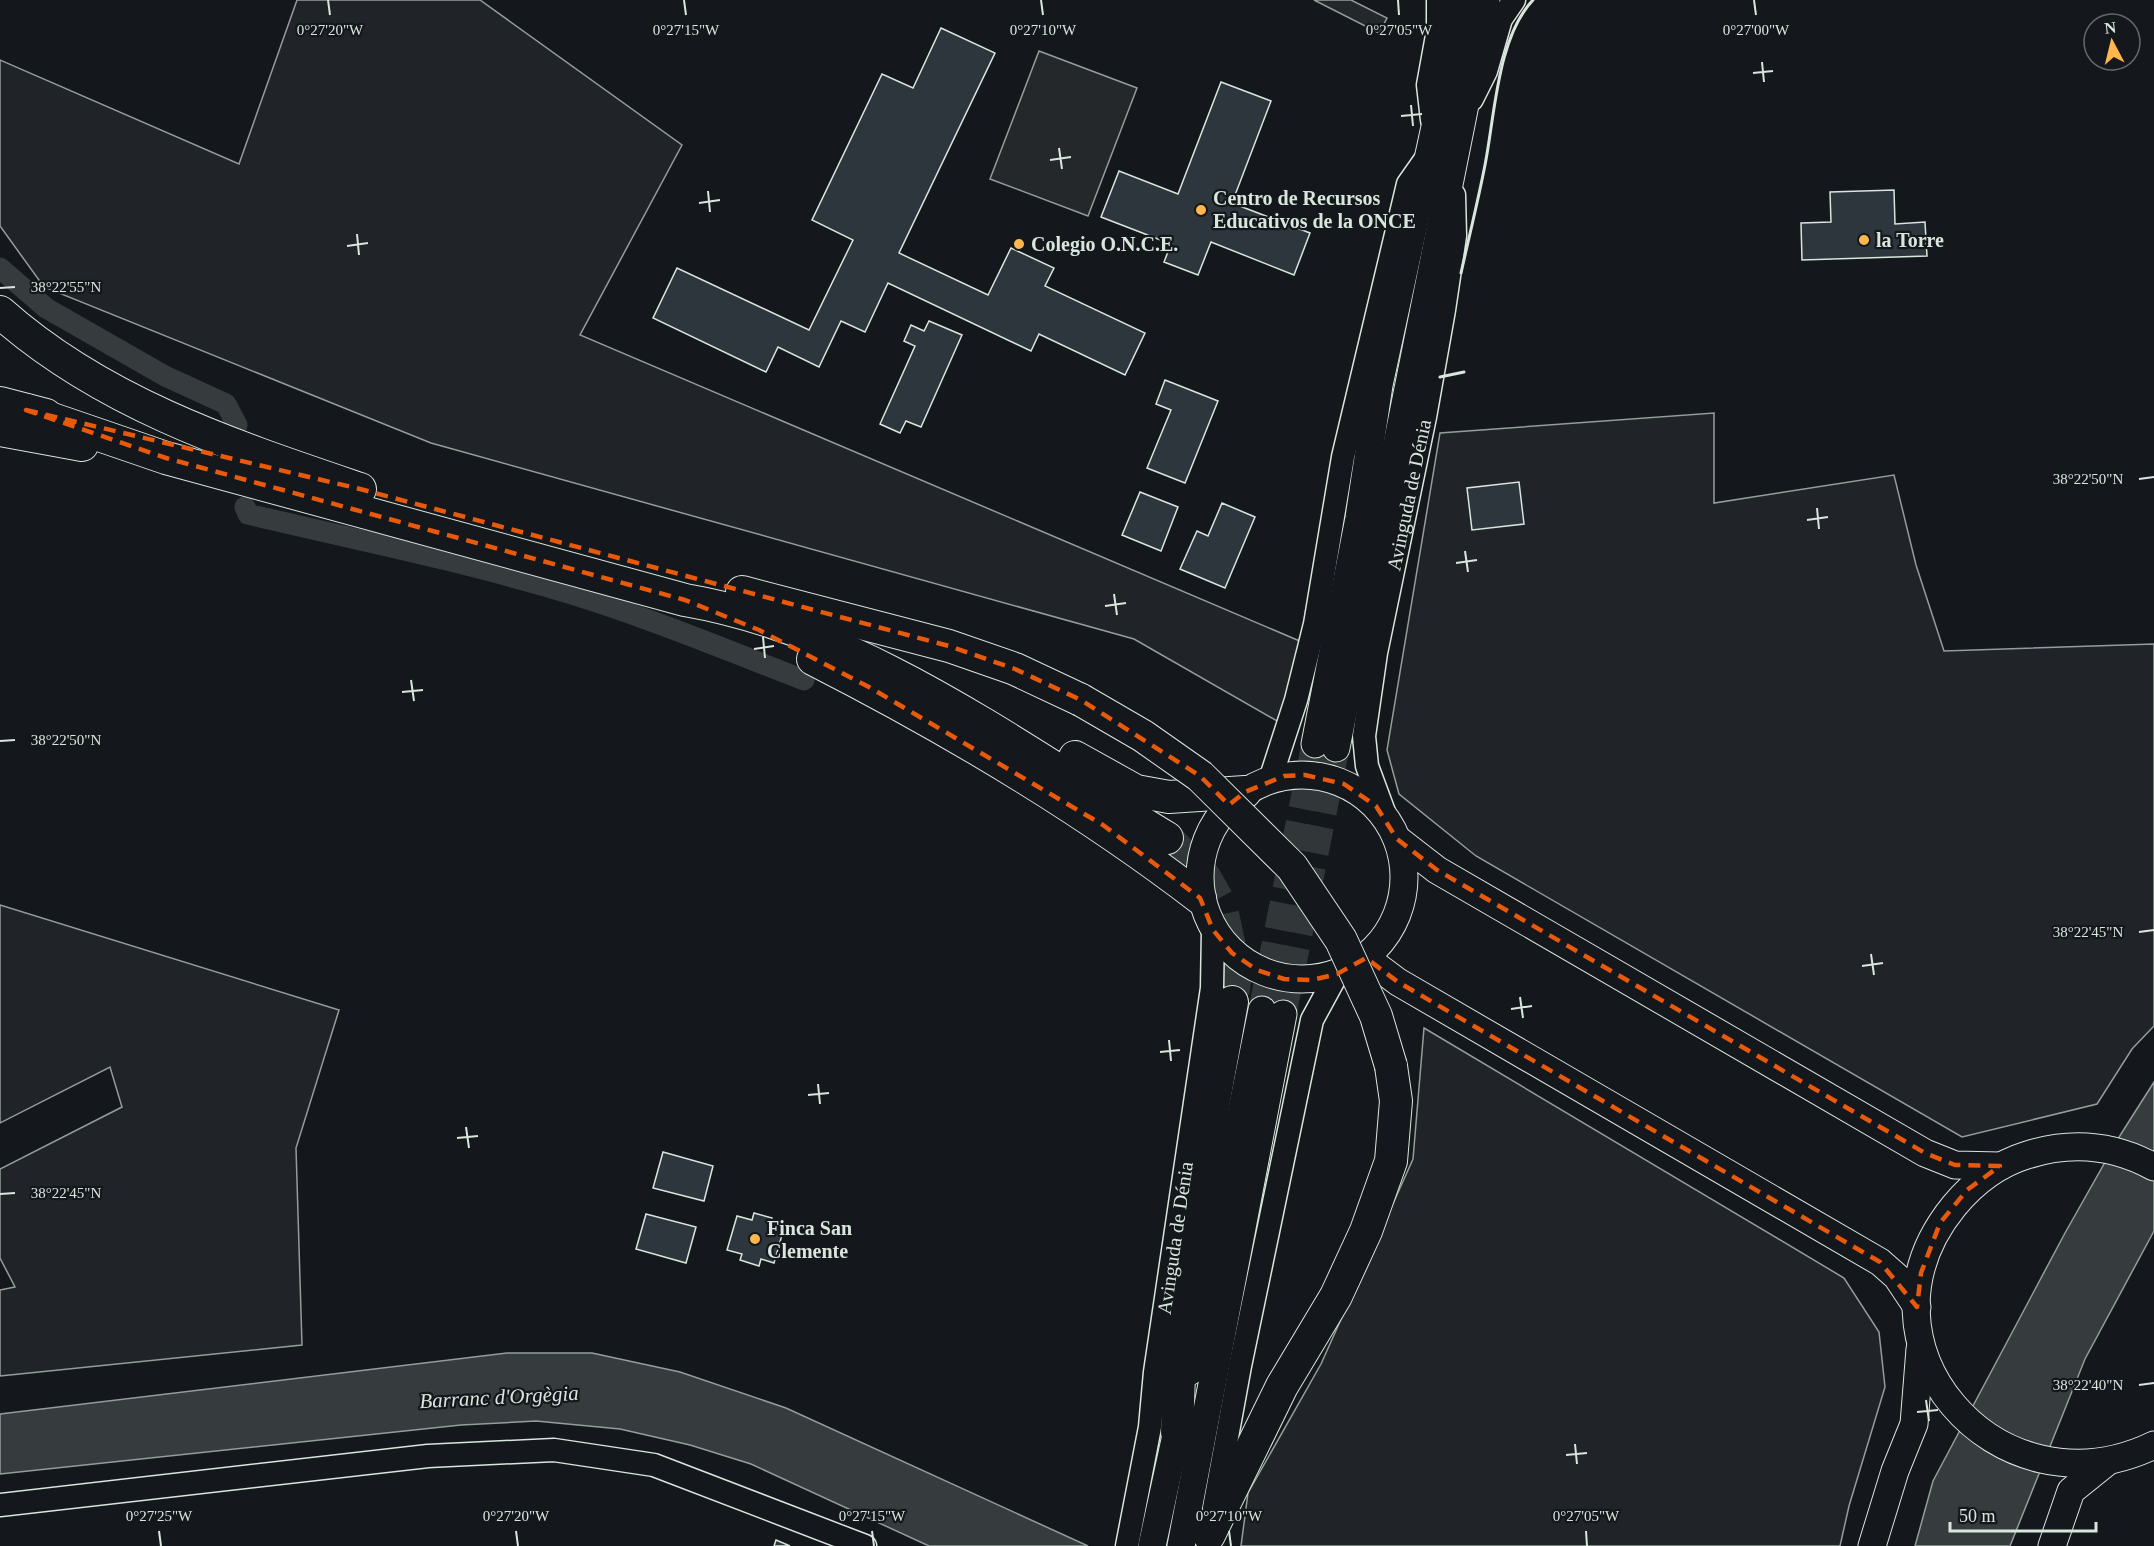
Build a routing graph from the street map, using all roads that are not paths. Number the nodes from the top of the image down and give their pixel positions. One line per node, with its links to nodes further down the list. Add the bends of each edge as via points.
1 (1438, 0): 6 (street, Avinguda de Dénia, via 1438,30 1428,85)
2 (1460, 0): 6 (main road, Avinguda de Dénia)
3 (1486, 0): 5 (main road, Avinguda de Dénia)
4 (1514, 0): 5 (street, Avinguda de Dénia, via 1501,18 1486,71)
5 (1463, 117): 6 (main road, Avinguda de Dénia)
6 (1438, 151): 13 (main road, Avinguda de Dénia); 14 (street, Avinguda de Dénia, via 1408,184 1343,457 1315,624 1296,700); 15 (street, Avinguda de Dénia, via 1455,236 1425,417 1376,653 1364,736 1367,766)
7 (0, 312): 11 (highway, via 88,376 169,418 239,448)
8 (13, 406): 10 (highway); 11 (highway)
9 (0, 430): 10 (highway)
10 (166, 458): 12 (highway)
11 (360, 489): 12 (highway)
12 (687, 589): 14 (highway, via 878,647 960,687 1136,791 1169,797); 16 (highway, via 884,669 983,723); 17 (highway, via 869,687 1102,825); 30 (highway, bridge, via 949,646 1015,669 1081,700 1143,736 1200,776 1292,867 1341,940 1376,1016 1391,1066 1396,1101 1391,1161 1366,1231 1336,1296 1282,1386)
13 (1326, 746)
14 (1257, 786): 15 (main road, via 1305,775 1335,781 1362,794); 17 (main road, via 1226,808 1212,827 1198,873)
15 (1392, 830): 19 (main road, via 1404,871 1401,904 1394,924); 22 (main road, via 1437,870 1925,1153 1955,1165)
16 (1167, 838)
17 (1200, 898): 18 (main road)
18 (1213, 930): 20 (main road, via 1232,953 1257,970 1284,979 1312,980); 32 (street, Avinguda de Dénia, via 1212,988 1150,1427)
19 (1366, 958): 20 (main road); 24 (main road, via 1398,982 1881,1262 1897,1277)
20 (1337, 974): 30 (street, via 1312,1020)
21 (1232, 1002): 26 (highway, via 1207,1138 1181,1319)
22 (2000, 1166): 23 (main road, via 2039,1151 2083,1146 2104,1148); 24 (main road, via 1967,1190 1940,1223 1927,1251)
23 (2154, 1167)
24 (1917, 1307): 25 (main road)
25 (1920, 1339): 28 (main road, via 1936,1380 1954,1408 1978,1431 2007,1448 2052,1463); 35 (main road, via 1914,1424)
26 (1177, 1432): 33 (main road, Avinguda de Dénia); 34 (main road, Avinguda de Dénia, via 1273,1012)
27 (2154, 1445): 28 (main road, via 2133,1455)
28 (2094, 1464): 36 (main road, via 2071,1491)
29 (0, 1505): 31 (street, via 428,1456 554,1450 654,1465)
30 (1208, 1540)
31 (865, 1546)
32 (1127, 1546)
33 (1152, 1546)
34 (1180, 1546)
35 (1872, 1546)
36 (2052, 1546)

